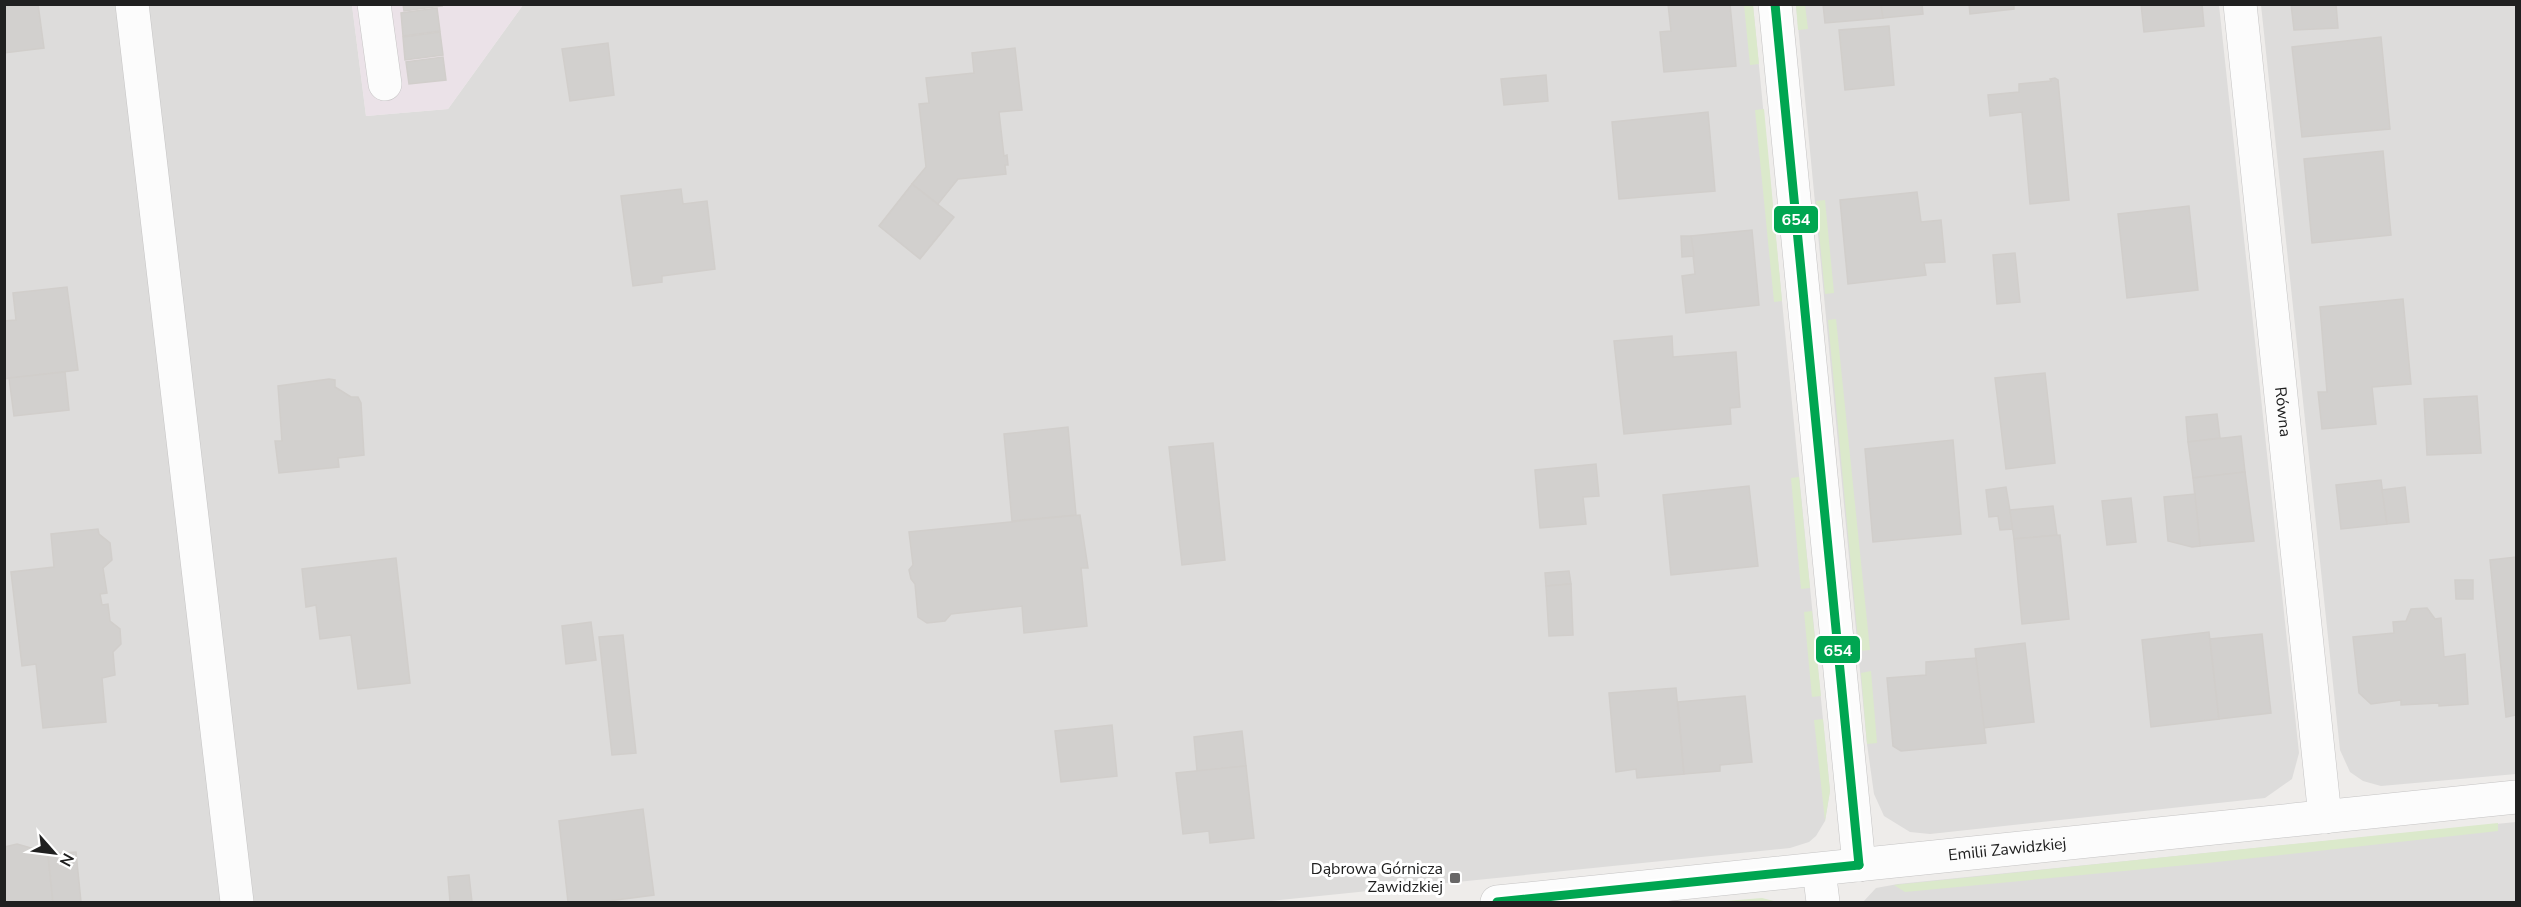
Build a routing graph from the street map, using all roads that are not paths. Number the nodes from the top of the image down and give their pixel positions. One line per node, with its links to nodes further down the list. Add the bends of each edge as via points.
1 (132, 4): 10 (street)
2 (374, 4): 5 (street)
3 (1775, 4): 8 (street)
4 (2240, 4): 7 (street, Równa)
5 (385, 84)
6 (2517, 797): 7 (street, Emilii Zawidzkiej)
7 (2325, 817): 8 (street, Emilii Zawidzkiej)
8 (1859, 866): 9 (street, Emilii Zawidzkiej)
9 (1819, 870): 11 (street, Emilii Zawidzkiej); 12 (street)
10 (237, 903)
11 (1497, 903)
12 (1823, 903)

